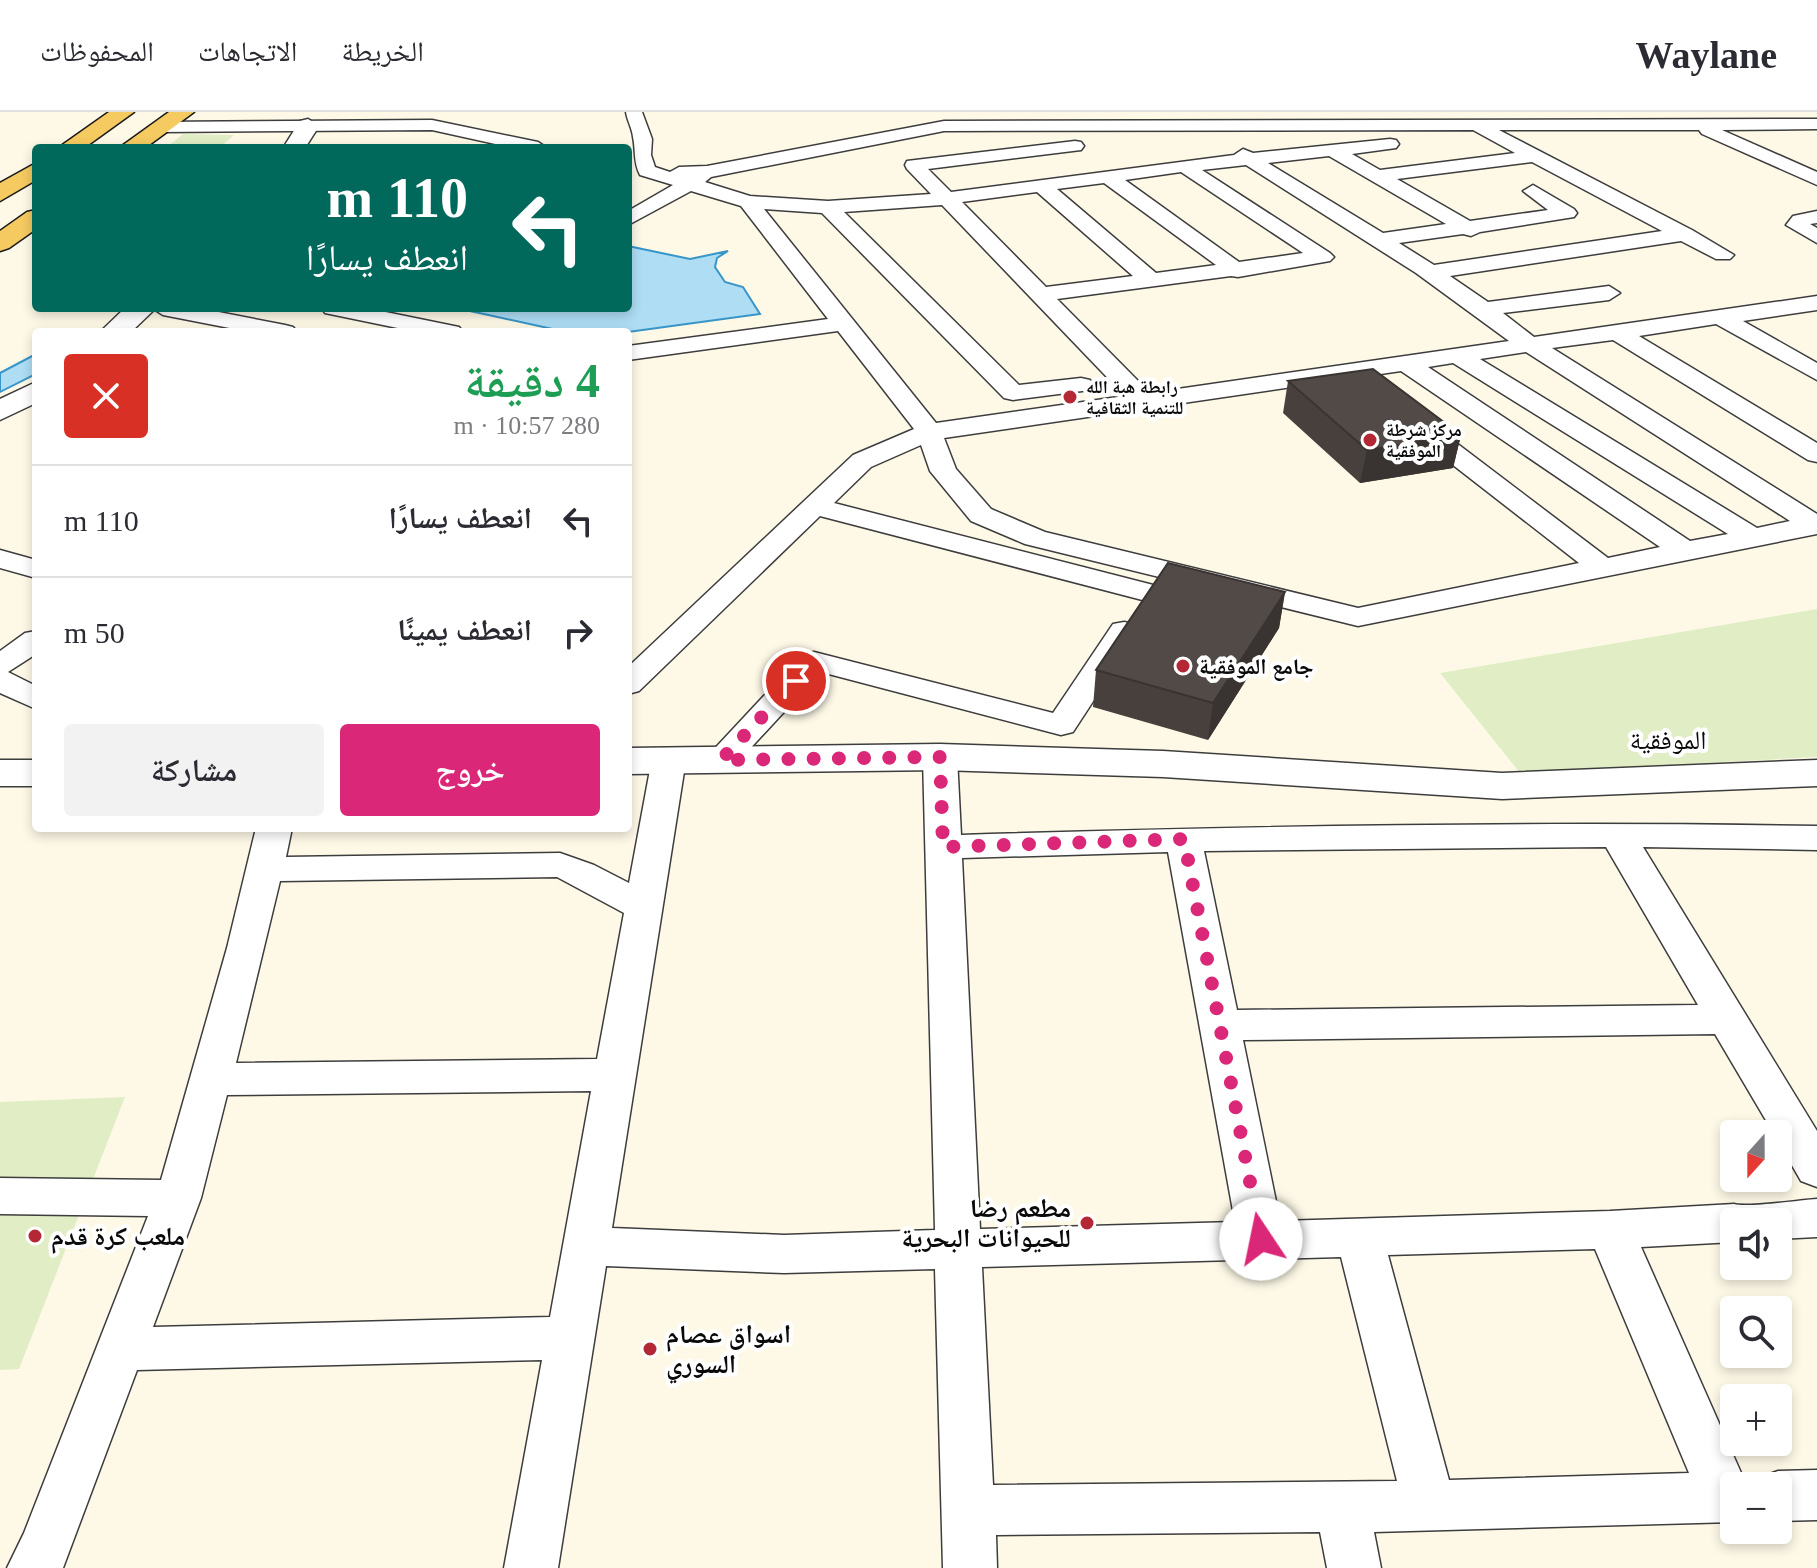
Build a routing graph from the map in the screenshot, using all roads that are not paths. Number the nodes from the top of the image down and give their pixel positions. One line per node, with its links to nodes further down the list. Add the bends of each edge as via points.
1 (123, 112): 22 (main road)
2 (183, 112): 16 (main road)
3 (226, 112): 17 (street)
4 (477, 112): 20 (street)
5 (1353, 112): 12 (street)
6 (1719, 112): 10 (street)
7 (634, 113): 33 (street, via 643,139)
8 (946, 119): 15 (street); 36 (street)
9 (1696, 124): 10 (street); 18 (street); 32 (street)
10 (1735, 124): 11 (street)
11 (1817, 124)
12 (1325, 125): 13 (street); 19 (street)
13 (1387, 125): 18 (street); 21 (street)
14 (308, 126): 17 (street); 20 (street, via 432,125); 24 (street)
15 (1038, 126): 19 (street); 26 (street)
16 (160, 127): 17 (street); 23 (main road)
17 (241, 127)
18 (1481, 128): 21 (street); 28 (street)
19 (1203, 129): 26 (street); 29 (street)
20 (460, 131): 25 (street)
21 (1405, 142): 27 (street)
22 (75, 144)
23 (136, 144)
24 (297, 144)
25 (520, 144)
26 (1064, 147): 42 (street, via 914,165)
27 (1334, 151): 29 (street); 35 (street)
28 (1534, 156): 35 (street); 53 (street)
29 (1250, 160): 31 (street); 56 (street)
30 (1817, 165): 32 (street)
31 (1184, 166): 37 (street); 61 (street, via 1323,257)
32 (1792, 168): 38 (street)
33 (638, 169): 36 (street)
34 (32, 173): 41 (main road)
35 (1377, 176): 52 (street)
36 (699, 178): 43 (street); 47 (street)
37 (1110, 178): 39 (street); 54 (street)
38 (1817, 179)
39 (1042, 186): 42 (street); 45 (street)
40 (1533, 191): 52 (street, via 1567,213)
41 (0, 194)
42 (943, 199): 44 (street); 51 (street)
43 (748, 202): 44 (street); 73 (street)
44 (828, 207): 84 (street, via 1013,393)
45 (1069, 208): 46 (street); 58 (street)
46 (1040, 212)
47 (632, 217)
48 (996, 217): 51 (street)
49 (1817, 217): 55 (street, via 1796,225)
50 (32, 220): 57 (main road)
51 (967, 221): 65 (street)
52 (1466, 227): 56 (street); 60 (street)
53 (1685, 234): 59 (street); 60 (street)
54 (1189, 235): 58 (street); 61 (street)
55 (1817, 237)
56 (1378, 240): 62 (street)
57 (0, 243)
58 (1111, 245): 63 (street)
59 (1723, 255)
60 (1521, 259): 62 (street)
61 (1238, 271): 63 (street)
62 (1432, 272): 67 (street)
63 (1152, 281): 65 (street)
64 (1609, 293): 67 (street)
65 (1039, 295): 84 (street)
66 (1817, 303): 72 (street)
67 (1486, 309): 78 (street)
68 (138, 312): 75 (street)
69 (183, 312): 76 (street)
70 (346, 312): 74 (street)
71 (423, 312): 74 (street)
72 (1720, 317): 77 (street); 83 (street)
73 (842, 324): 79 (street); 90 (street)
74 (397, 327)
75 (120, 328)
76 (265, 328)
77 (1615, 331): 78 (street); 91 (street)
78 (1527, 343): 80 (street); 93 (street)
79 (632, 352)
80 (1455, 354): 81 (street); 94 (street)
81 (1403, 361): 82 (street); 95 (street)
82 (1347, 369): 85 (street); 87 (street)
83 (1817, 373)
84 (1121, 381): 87 (street)
85 (1371, 388)
86 (32, 393): 89 (street)
87 (1142, 399): 90 (street)
88 (1395, 407): 98 (street)
89 (0, 411)
90 (929, 432): 92 (street, via 862,461); 99 (street, via 943,471 981,515)
91 (1817, 454)
92 (815, 506): 99 (street); 102 (street)
93 (1816, 525): 94 (street)
94 (1753, 537): 95 (street)
95 (1685, 551): 98 (street)
96 (0, 559): 97 (street)
97 (32, 568)
98 (1603, 568): 99 (street, via 1358,617)
99 (1157, 581): 107 (street, via 1061,725 814,661)
100 (32, 643): 101 (street)
101 (0, 665)
102 (632, 676)
103 (0, 680): 104 (street)
104 (32, 697)
105 (940, 757): 107 (street); 110 (street, via 1163,764 1502,786); 114 (street)
106 (648, 760): 107 (street); 116 (street)
107 (721, 760)
108 (0, 773): 109 (street)
109 (32, 773)
110 (1817, 773)
111 (1617, 834): 112 (street); 113 (street); 117 (street)
112 (1817, 838)
113 (1184, 839): 114 (street); 118 (street)
114 (943, 847): 131 (street)
115 (269, 848): 116 (street, via 560,865); 120 (street)
116 (644, 907): 119 (street)
117 (1730, 1019): 118 (street); 121 (street)
118 (1220, 1025): 129 (street)
119 (615, 1075): 120 (street); 130 (street)
120 (210, 1079): 123 (street)
121 (1817, 1169)
122 (0, 1196): 123 (street)
123 (178, 1198): 133 (street)
124 (1817, 1218): 125 (street)
125 (1792, 1220)
126 (1720, 1224): 127 (street)
127 (1610, 1230): 128 (street); 134 (street)
128 (1359, 1235): 129 (street); 138 (street)
129 (1261, 1239): 131 (street)
130 (586, 1246): 131 (street, via 784,1254); 132 (street)
131 (958, 1247): 140 (street)
132 (570, 1338): 133 (street); 142 (street)
133 (121, 1349): 141 (street)
134 (1720, 1476)
135 (1817, 1495): 136 (street)
136 (1792, 1496)
137 (1720, 1498): 138 (street)
138 (1430, 1506): 139 (street)
139 (1342, 1507): 140 (street); 144 (street)
140 (968, 1510): 143 (street)
141 (34, 1568)
142 (531, 1568)
143 (970, 1568)
144 (1354, 1568)

